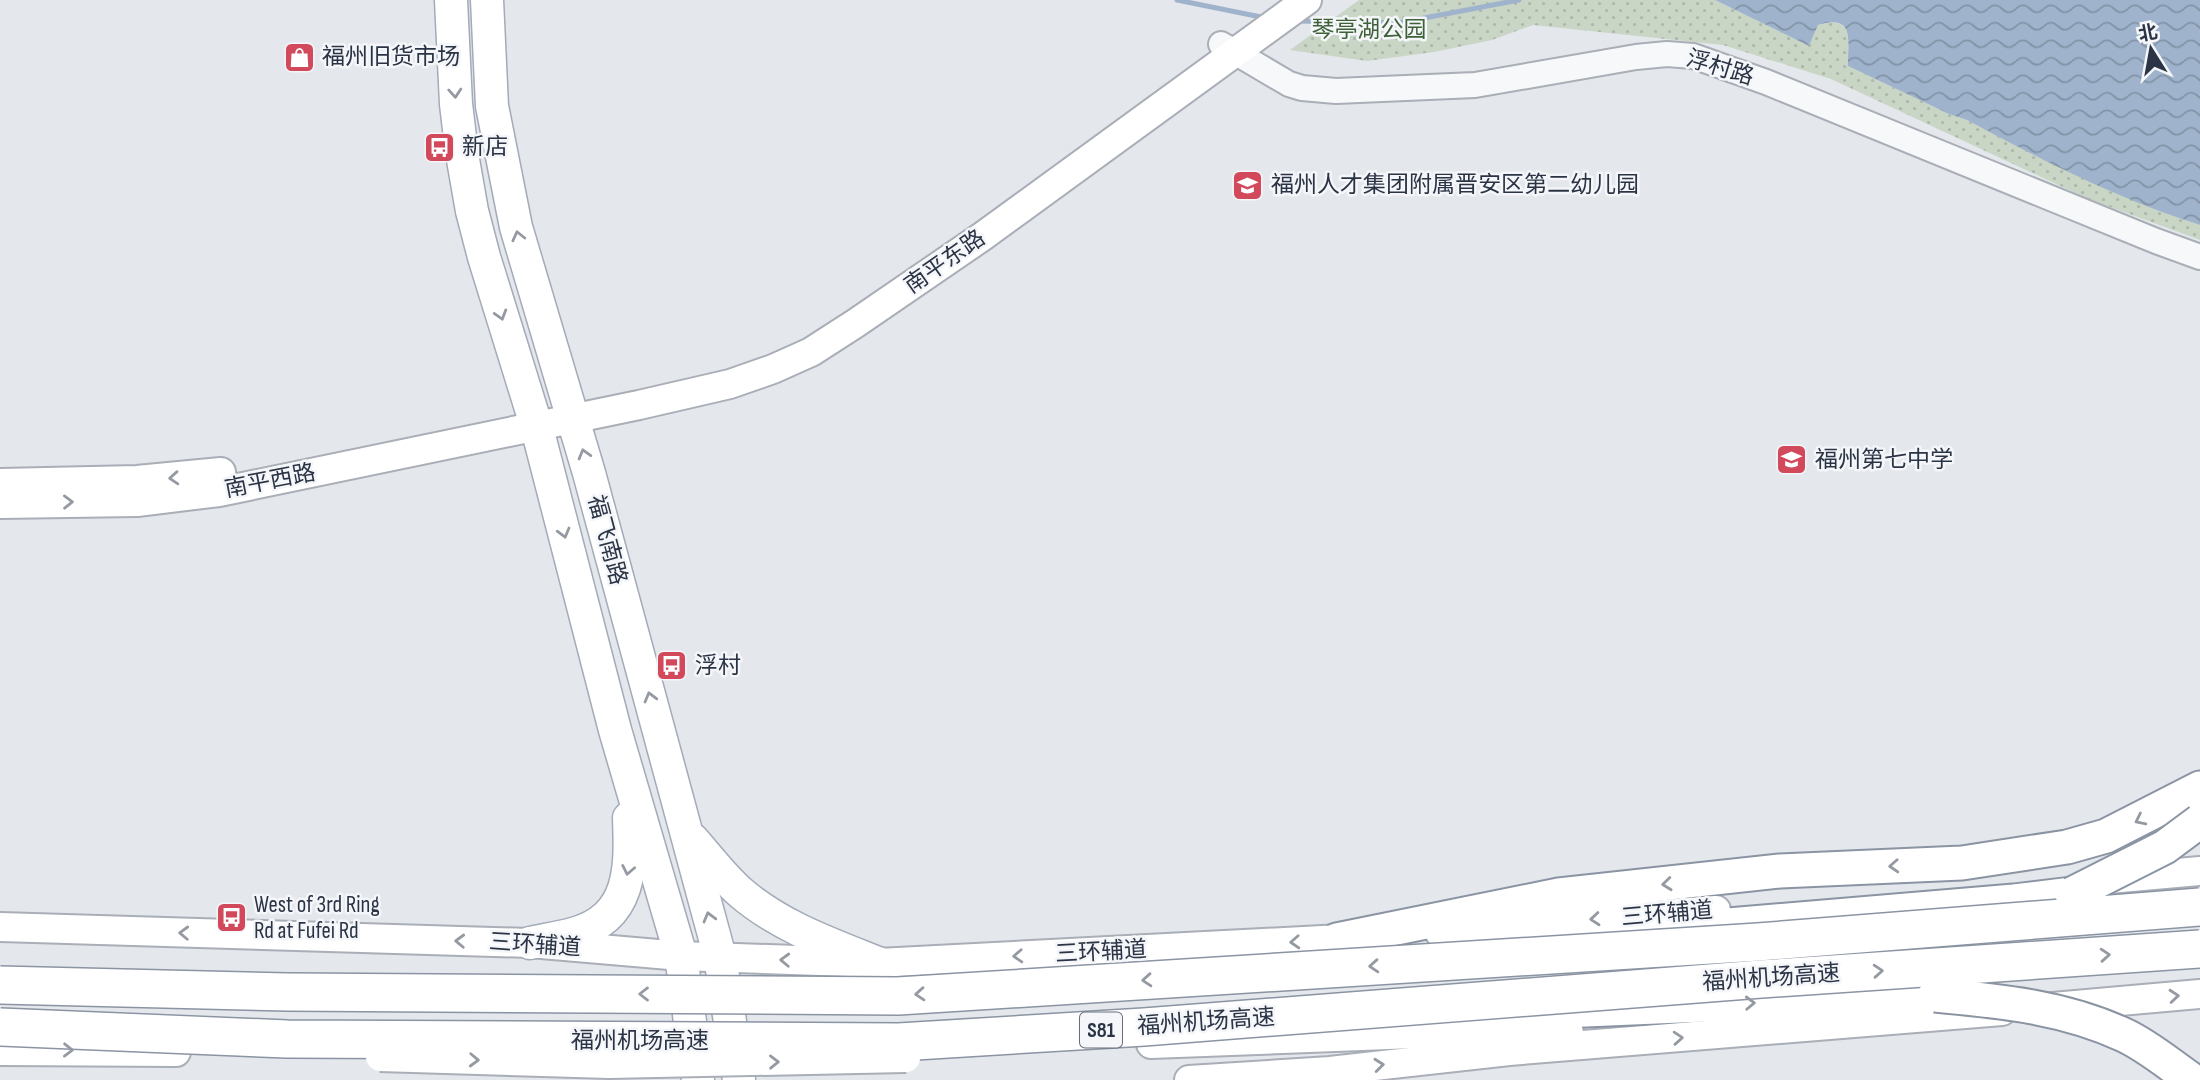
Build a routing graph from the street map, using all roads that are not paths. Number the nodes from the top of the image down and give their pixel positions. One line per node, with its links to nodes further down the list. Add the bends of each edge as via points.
1 (451, 0): 8 (main road, 福飞南路, one-way to 8, via 456,104 472,211)
2 (487, 0): 7 (main road, 福飞南路, one-way to 2, via 509,197 492,106)
3 (1282, 0): 5 (main road, 南平东路)
4 (1307, 0): 5 (main road, 南平东路)
5 (1236, 42): 6 (street, 浮村路, via 1289,84 1336,91 1475,85 1636,57 1693,56); 7 (main road, 南平东路, via 983,236 811,352 730,384)
6 (2200, 257)
7 (571, 410): 8 (main road, 南平东路); 14 (main road, 福飞南路, one-way to 7)
8 (533, 419): 9 (main road, 南平西路, one-way to 9, via 217,473); 10 (main road, 南平西路, one-way to 8, via 137,502 219,492); 11 (main road, 福飞南路, one-way to 11)
9 (0, 483)
10 (0, 504)
11 (615, 730): 19 (main road, one-way to 19, via 629,816 630,862 623,894 603,921 575,934); 21 (main road, 福飞南路)
12 (2200, 788): 18 (highway, one-way to 18, via 2106,836 2067,848 1962,863 1780,871 1559,895)
13 (2200, 821): 24 (highway, bridge, via 2165,848 2072,894 1673,930)
14 (685, 831): 22 (main road, 福飞南路, one-way to 14); 23 (main road, via 740,892 773,916)
15 (2200, 871): 18 (main road, 三环辅道, one-way to 18)
16 (2200, 907): 24 (highway, 福州机场高速 / S81, bridge)
17 (0, 927): 19 (main road, 三环辅道, one-way to 17)
18 (1337, 940): 23 (main road, 三环辅道, one-way to 23)
19 (530, 943): 21 (main road, 三环辅道)
20 (2200, 949): 28 (highway, 福州机场高速 / S81, one-way to 20, bridge)
21 (681, 956): 22 (main road, 三环辅道); 31 (main road, 福飞南路)
22 (720, 957): 23 (main road, 三环辅道, one-way to 22); 32 (main road, 福飞南路)
23 (878, 963)
24 (1412, 964): 25 (highway, 福州机场高速 / S81, one-way to 25, bridge, via 898,996)
25 (0, 985)
26 (2200, 994): 29 (main road, one-way to 26)
27 (0, 1027): 28 (highway, 福州机场高速 / S81, bridge, via 287,1039 885,1042)
28 (1144, 1027): 34 (highway, one-way to 34, bridge, via 1935,995 2032,1006 2089,1021 2127,1036)
29 (1637, 1041): 30 (main road, one-way to 29, bridge, via 258,1053 608,1064 864,1061 1082,1047 1547,1029); 33 (main road, one-way to 29)
30 (0, 1051)
31 (698, 1080)
32 (739, 1080)
33 (1189, 1080)
34 (2192, 1080)

